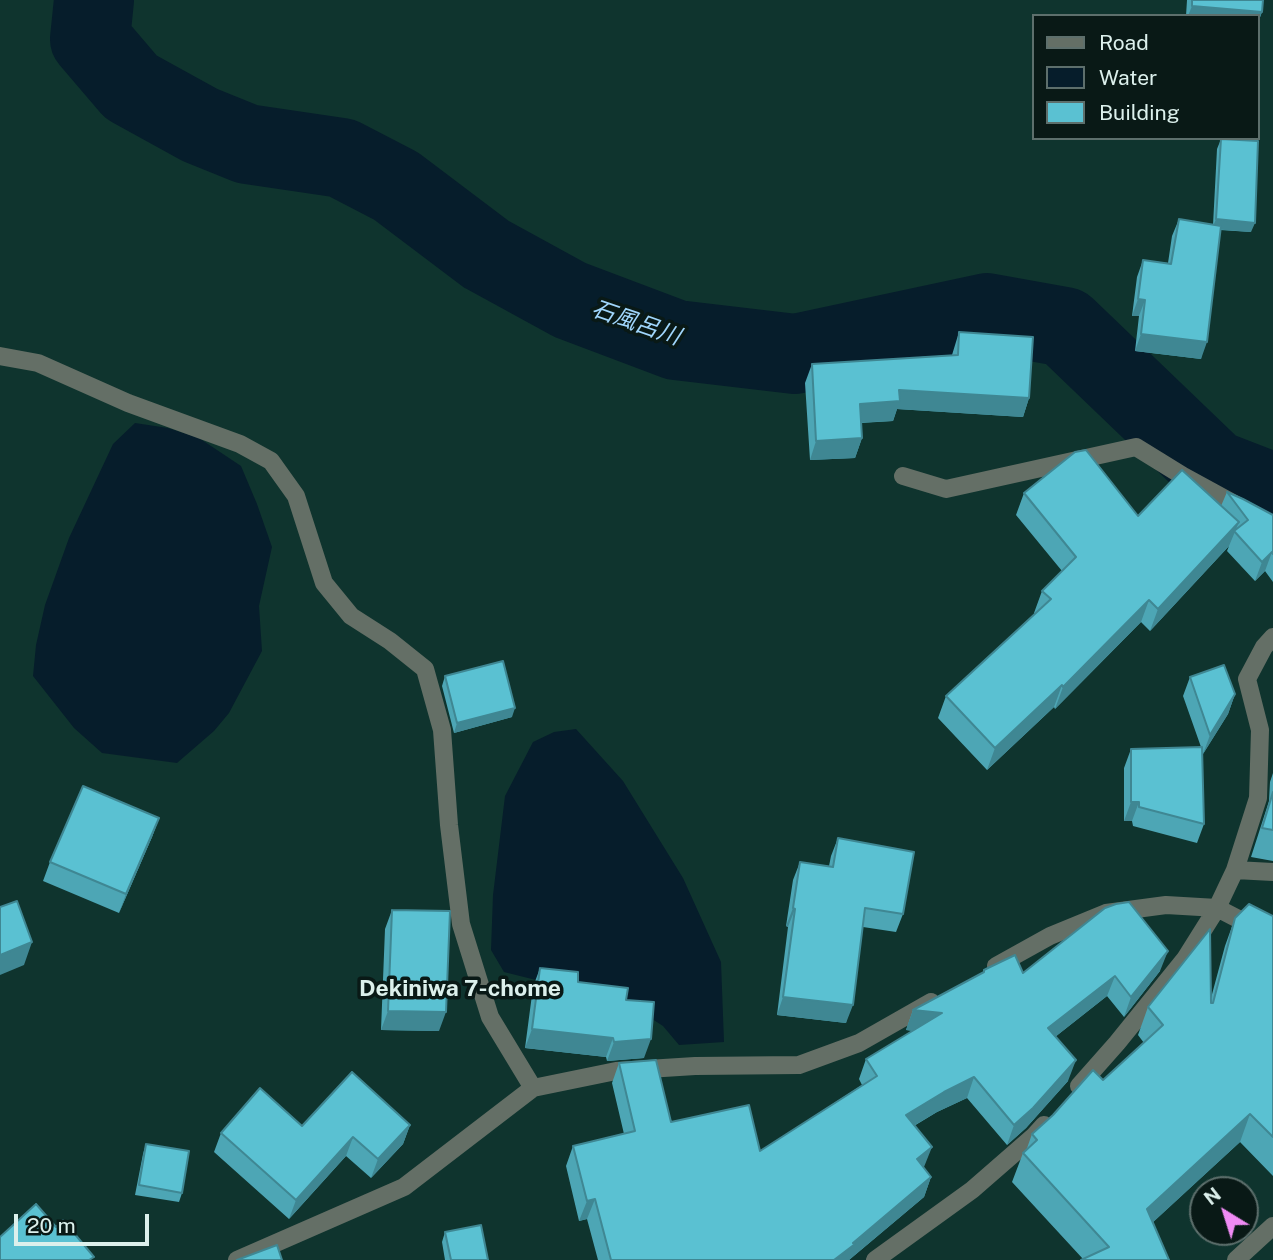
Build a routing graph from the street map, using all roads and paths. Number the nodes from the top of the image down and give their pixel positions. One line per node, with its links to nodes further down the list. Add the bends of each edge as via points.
1 (0, 356): 11 (street, via 38,363 128,403 240,444 271,461 296,496 324,583 351,617 425,669 442,730 461,924 490,1017)
2 (903, 476): 3 (street, via 946,489 1136,447)
3 (1273, 526)
4 (1273, 637): 5 (street, via 1247,679 1260,730 1258,798)
5 (1235, 870): 6 (street); 7 (street)
6 (1273, 872)
7 (1217, 908): 8 (street); 9 (street, via 1166,905 1106,913 1050,936); 12 (street, via 1185,959)
8 (1273, 937)
9 (978, 976)
10 (942, 996): 11 (street, via 859,1043 799,1065 616,1071)
11 (533, 1088): 15 (street, via 404,1187)
12 (1071, 1095)
13 (1053, 1115): 16 (street, via 972,1190)
14 (1273, 1226): 17 (street)
15 (237, 1260)
16 (875, 1260)
17 (1236, 1260)

